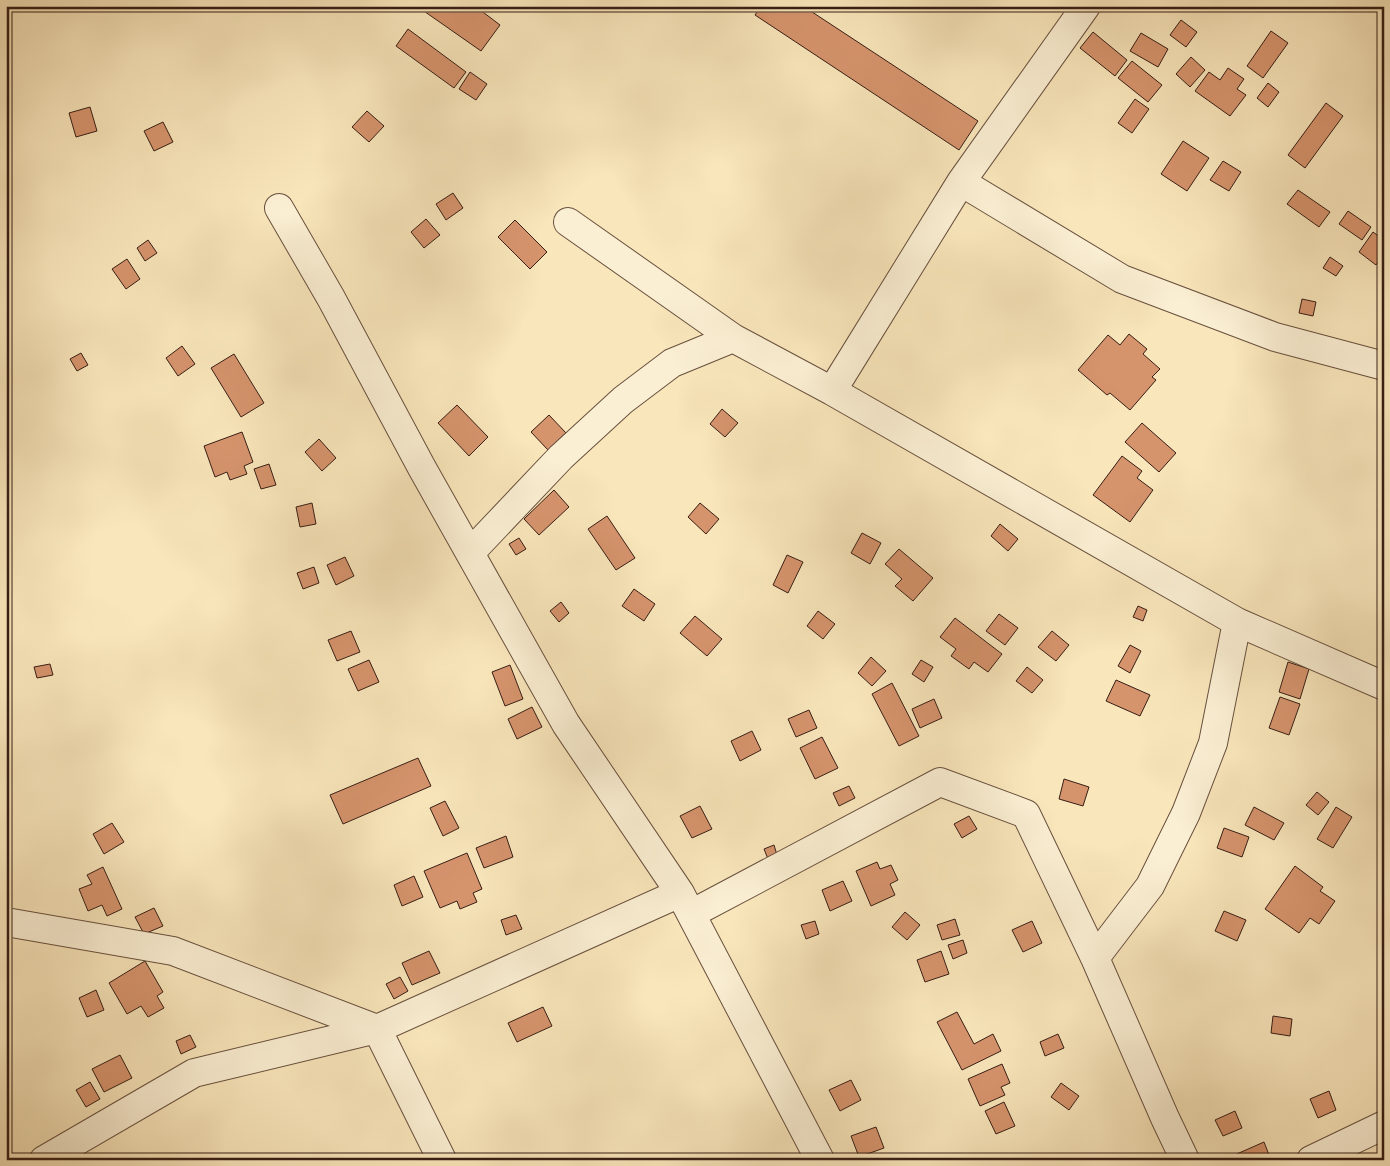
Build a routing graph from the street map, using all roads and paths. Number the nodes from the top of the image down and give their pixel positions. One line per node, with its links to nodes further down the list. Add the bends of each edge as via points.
1 (1086, 6): 2 (street)
2 (961, 182): 6 (street, via 1122,279 1275,337); 7 (street)
3 (279, 208): 8 (street)
4 (568, 222): 5 (street)
5 (733, 338): 7 (street); 8 (street, via 672,363 623,400 561,457)
6 (1384, 366)
7 (832, 391): 9 (street)
8 (470, 553): 11 (street, via 566,724)
9 (1237, 622): 10 (street); 13 (street, via 1213,743 1186,813 1150,886)
10 (1384, 686)
11 (685, 904): 13 (street, via 940,782 1026,814); 14 (street); 18 (street)
12 (6, 922): 14 (street, via 173,950)
13 (1095, 958): 19 (street)
14 (377, 1029): 16 (street, via 194,1073); 17 (street)
15 (1384, 1125): 20 (street)
16 (44, 1160)
17 (442, 1160)
18 (820, 1160)
19 (1186, 1160)
20 (1311, 1160)

